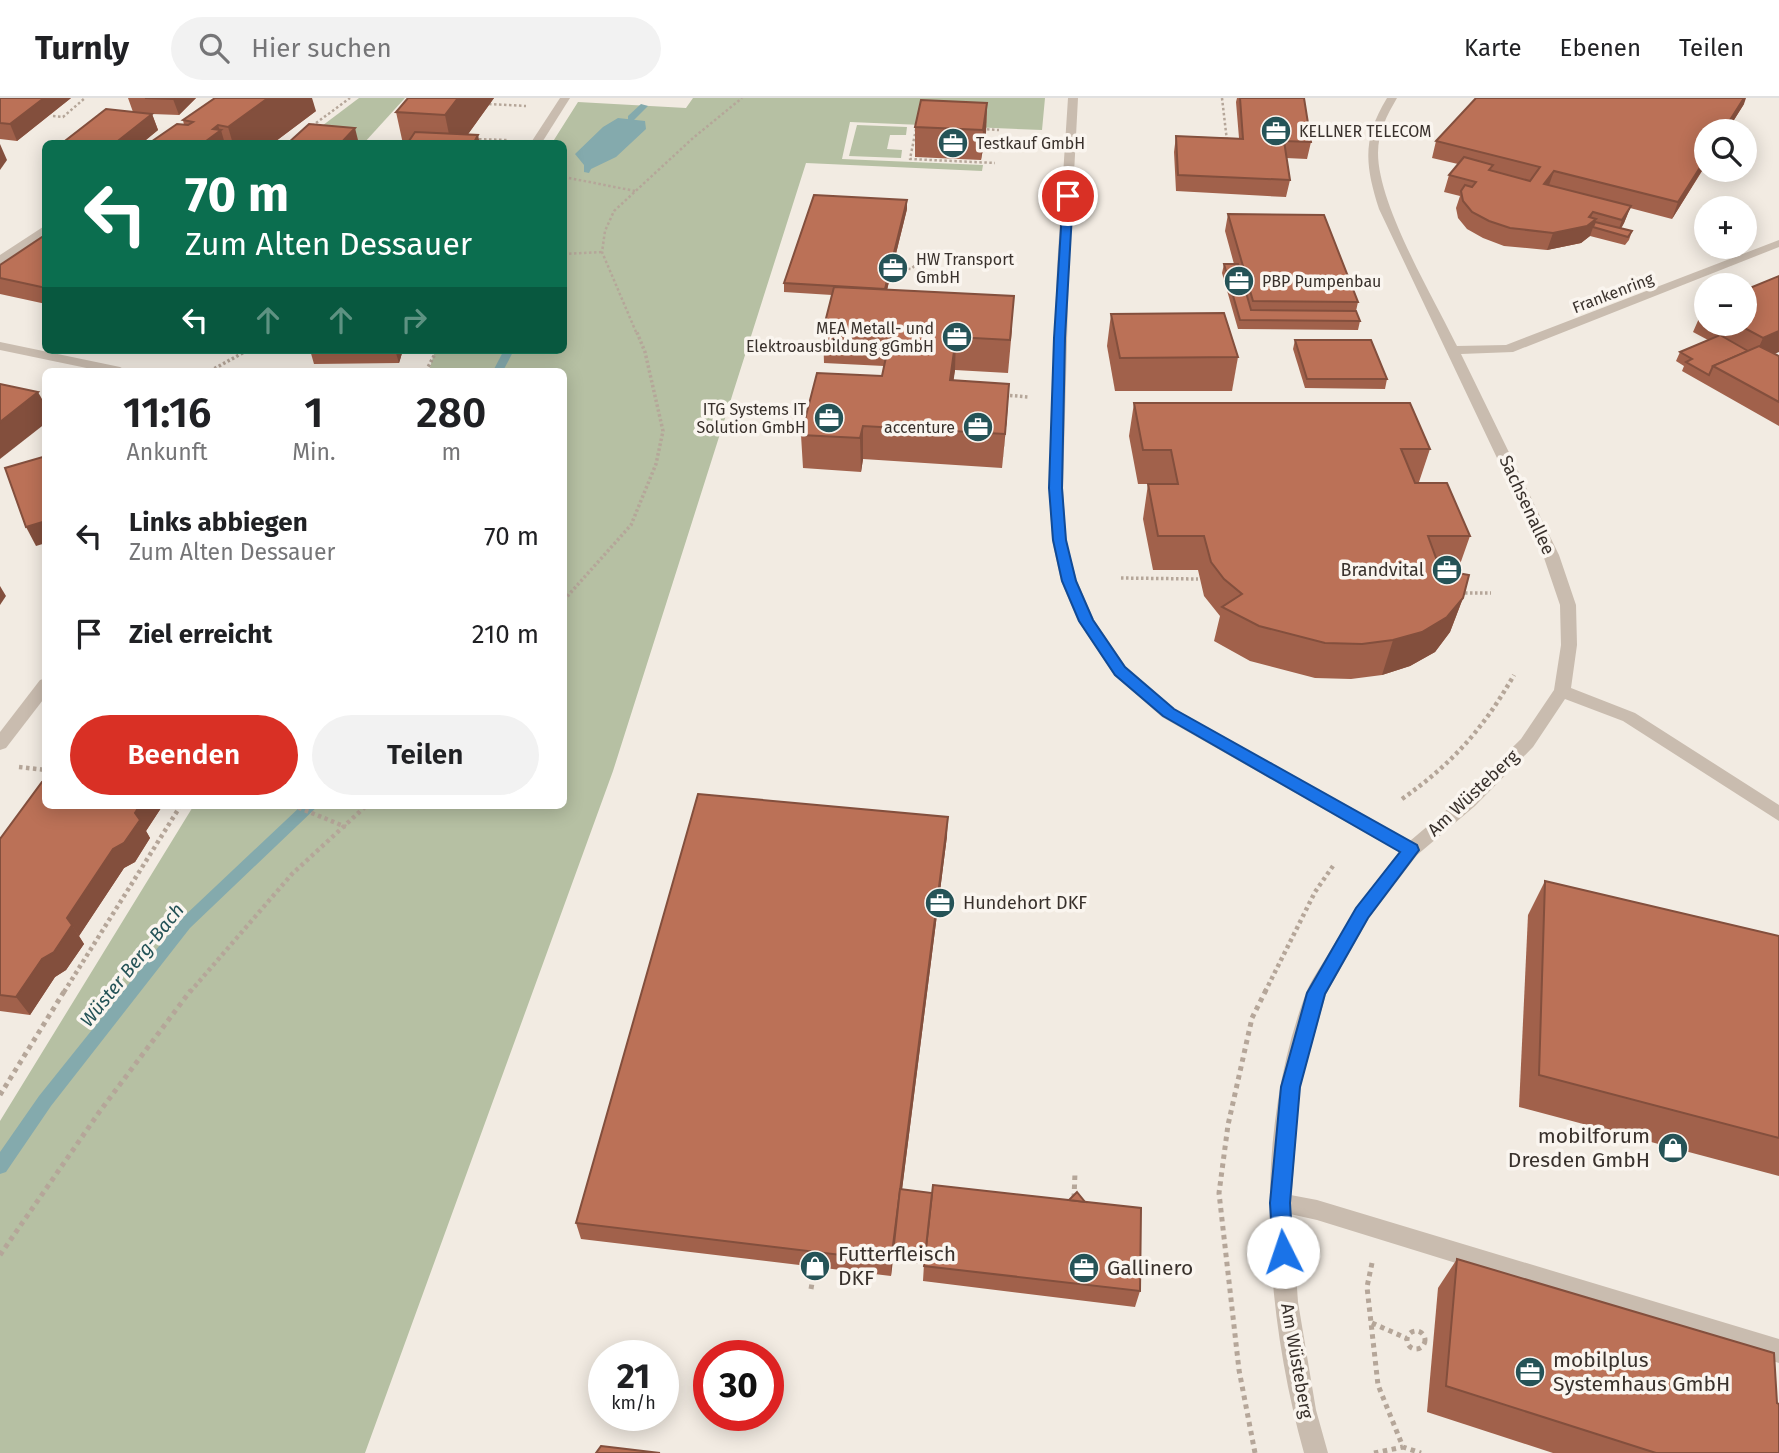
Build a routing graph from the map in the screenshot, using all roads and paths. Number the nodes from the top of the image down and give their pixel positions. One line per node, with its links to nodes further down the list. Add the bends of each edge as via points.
1 (85, 98): 8 (path, via 63,117)
2 (350, 98): 10 (path)
3 (565, 98): 17 (street)
4 (742, 98): 21 (path)
5 (1073, 98): 51 (street, via 1056,488 1059,540 1086,621 1120,671 1168,713)
6 (1222, 98): 18 (path)
7 (1392, 98): 30 (street, Sachsenallee, via 1370,153 1373,176)
8 (52, 116)
9 (307, 124): 10 (path)
10 (314, 125): 14 (path)
11 (917, 127): 19 (path, via 910,159)
12 (971, 129): 13 (path)
13 (999, 130)
14 (306, 131)
15 (465, 139): 16 (path)
16 (483, 140)
17 (538, 140)
18 (1227, 142)
19 (995, 163)
20 (567, 178): 21 (path)
21 (635, 191): 24 (path, via 614,211)
22 (42, 231): 26 (street)
23 (1779, 243): 30 (street, Frankenring, via 1508,349)
24 (602, 252): 25 (path); 40 (path, via 645,352 663,430 656,464 631,525)
25 (567, 254)
26 (0, 260)
27 (919, 262): 28 (path, via 911,268)
28 (893, 268)
29 (0, 346): 32 (street)
30 (1454, 350): 43 (street, Sachsenallee, via 1551,555 1568,605 1569,645)
31 (241, 354): 33 (path)
32 (106, 368)
33 (215, 368)
34 (998, 395): 35 (path)
35 (1028, 397)
36 (1121, 578): 37 (path)
37 (1198, 579)
38 (1455, 593): 39 (path)
39 (1491, 593)
40 (567, 597)
41 (1514, 675): 45 (path, via 1468,748)
42 (42, 689): 44 (street)
43 (1562, 691): 49 (street, via 1629,717); 51 (street, Am Wüsteberg, via 1527,743)
44 (0, 744)
45 (1402, 799)
46 (179, 809): 52 (path)
47 (302, 809): 50 (path)
48 (363, 809): 50 (path)
49 (1779, 814)
50 (346, 827): 57 (path, via 283,883 189,993 89,1125)
51 (1411, 850): 54 (street, Am Wüsteberg, via 1362,913 1316,993 1290,1087)
52 (0, 1095)
53 (1075, 1174): 55 (path)
54 (1280, 1203): 56 (street); 66 (street, Am Wüsteberg, via 1286,1302)
55 (1074, 1206)
56 (1379, 1230): 60 (path, via 1367,1287); 64 (street)
57 (0, 1255)
58 (815, 1266): 59 (path)
59 (811, 1289)
60 (1371, 1323): 61 (path); 65 (path, via 1378,1385)
61 (1406, 1338): 62 (path, via 1416,1350); 62 (path, via 1416,1331)
62 (1426, 1343): 63 (path)
63 (1433, 1346)
64 (1779, 1351)
65 (1403, 1447): 67 (path); 68 (path)
66 (1316, 1453)
67 (1374, 1453)
68 (1421, 1453)

